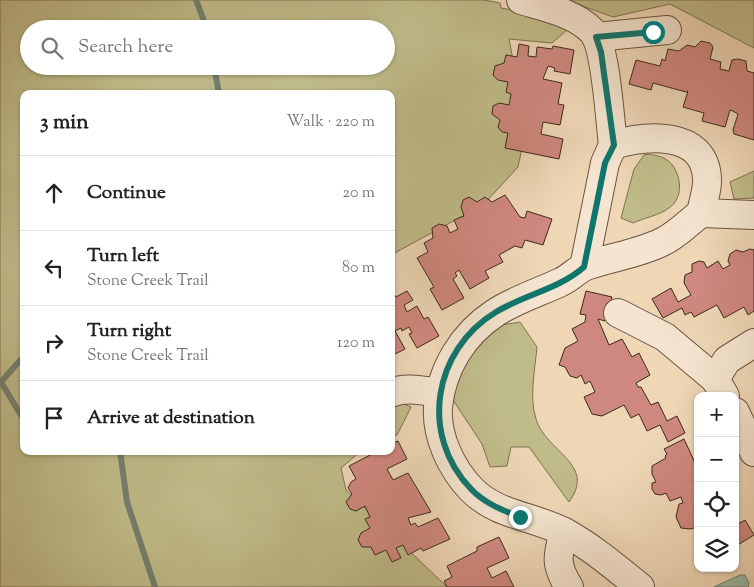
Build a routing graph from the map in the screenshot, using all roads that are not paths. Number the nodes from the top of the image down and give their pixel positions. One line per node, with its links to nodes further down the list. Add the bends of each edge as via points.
1 (521, 0): 3 (street, via 580,22)
2 (667, 30): 3 (street)
3 (596, 37): 4 (street)
4 (614, 145): 5 (street, via 634,138 685,143 702,161 708,179); 7 (street, via 605,163)
5 (701, 213): 6 (street); 7 (street, via 663,242)
6 (754, 215)
7 (584, 267): 12 (street, via 573,277 496,312 474,330 456,351)
8 (618, 313): 10 (street, via 665,337)
9 (754, 343): 10 (street, via 727,360)
10 (720, 387)
11 (395, 391): 12 (street)
12 (440, 392): 15 (street, via 438,414 443,443 454,467 471,489 492,505)
13 (739, 420): 14 (street)
14 (754, 452)
15 (564, 532): 16 (street, via 590,547); 17 (street, via 557,557)
16 (631, 586)
17 (569, 587)

